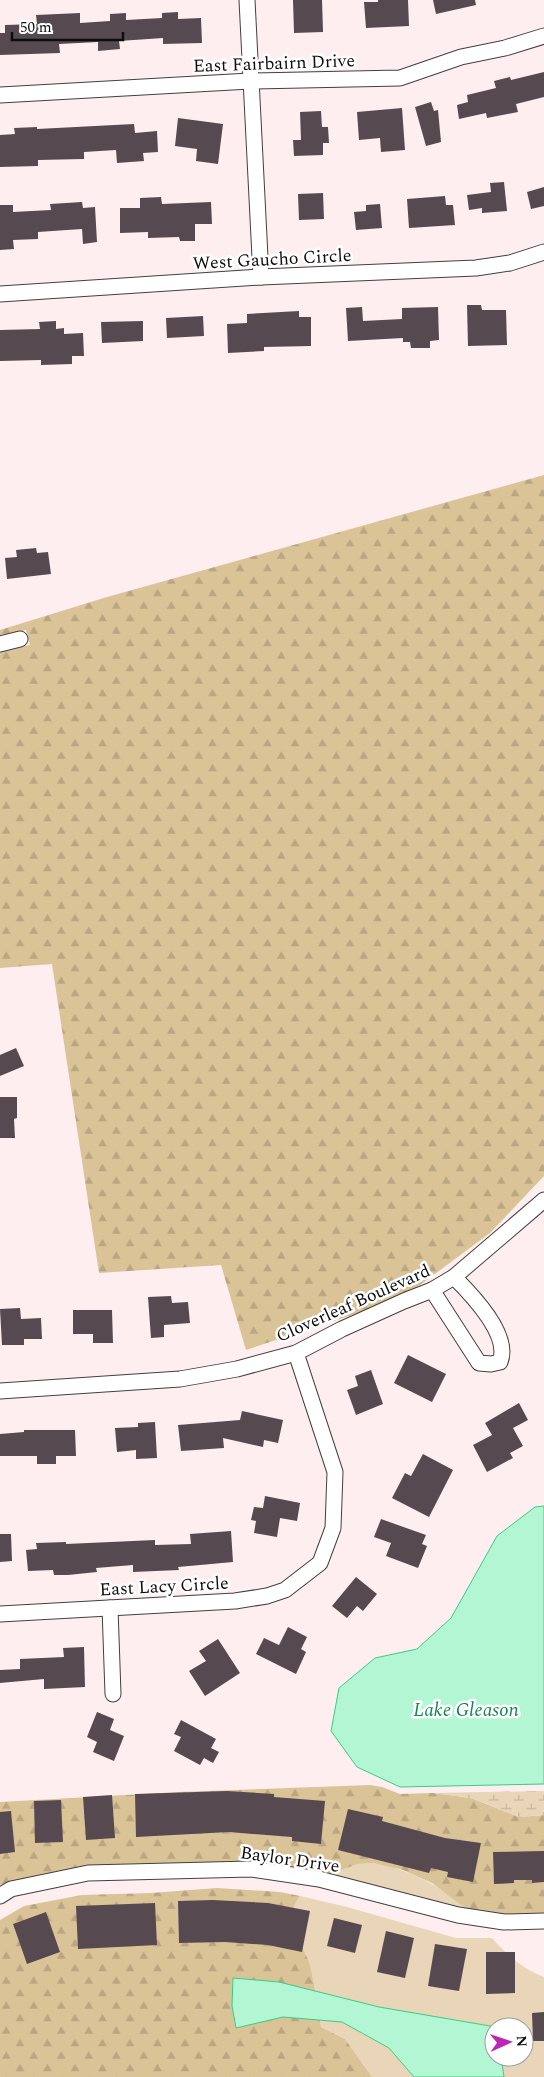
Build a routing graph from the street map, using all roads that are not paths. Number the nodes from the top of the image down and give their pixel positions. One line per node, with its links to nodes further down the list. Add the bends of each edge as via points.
1 (246, 0): 3 (street)
2 (544, 36): 3 (street, East Fairbairn Drive, via 461,57 400,78)
3 (250, 81): 4 (street, East Fairbairn Drive); 6 (street)
4 (0, 95)
5 (544, 252): 6 (street, West Gaucho Circle, via 476,268)
6 (261, 277): 7 (street, West Gaucho Circle)
7 (0, 294)
8 (20, 639): 9 (street)
9 (0, 644)
10 (544, 1200): 11 (street, Cloverleaf Boulevard)
11 (454, 1277): 12 (street, Cloverleaf Boulevard); 12 (street, via 497,1331 504,1354 500,1362 480,1363)
12 (432, 1290): 13 (street, Cloverleaf Boulevard, via 404,1300)
13 (296, 1353): 14 (street, Cloverleaf Boulevard, via 237,1369 180,1379); 15 (street, East Lacy Circle, via 335,1472 333,1528 320,1563 285,1590 267,1596 235,1602)
14 (0, 1391)
15 (110, 1608): 16 (street, East Lacy Circle); 17 (street)
16 (0, 1614)
17 (113, 1694)
18 (0, 1896): 19 (street, Baylor Drive, via 11,1889 88,1873 251,1869 319,1879 458,1915 504,1922)
19 (544, 1920)

